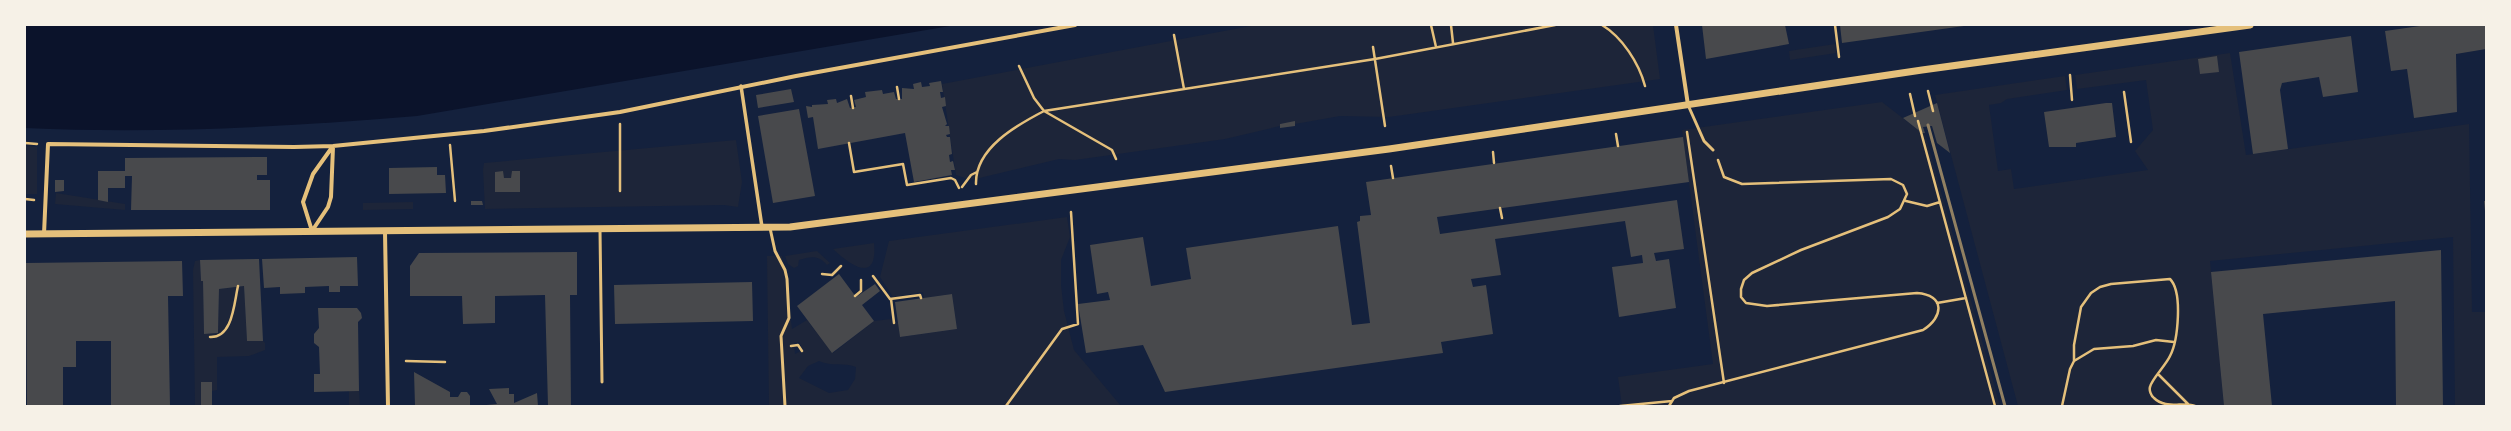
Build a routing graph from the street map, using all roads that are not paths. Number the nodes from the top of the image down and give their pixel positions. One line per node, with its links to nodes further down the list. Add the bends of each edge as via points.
1 (1075, 25): 4 (street)
2 (1676, 25): 5 (street)
3 (2248, 25): 5 (street)
4 (741, 86): 6 (street, via 620,112 449,135); 8 (street)
5 (1688, 105): 7 (lane, via 1704,141); 9 (street, via 1374,151)
6 (333, 146): 11 (street, via 331,197 328,207); 11 (street, via 313,174 303,202); 14 (street, via 222,148 48,144)
7 (1713, 150)
8 (762, 228): 9 (street); 10 (street)
9 (770, 228): 17 (lane, via 775,251 786,270 787,279 789,318 781,336)
10 (600, 229): 12 (street); 15 (lane)
11 (312, 231): 12 (street); 14 (street)
12 (385, 232): 16 (street)
13 (25, 234): 14 (street)
14 (44, 234)
15 (602, 382)
16 (388, 406)
17 (785, 406)

